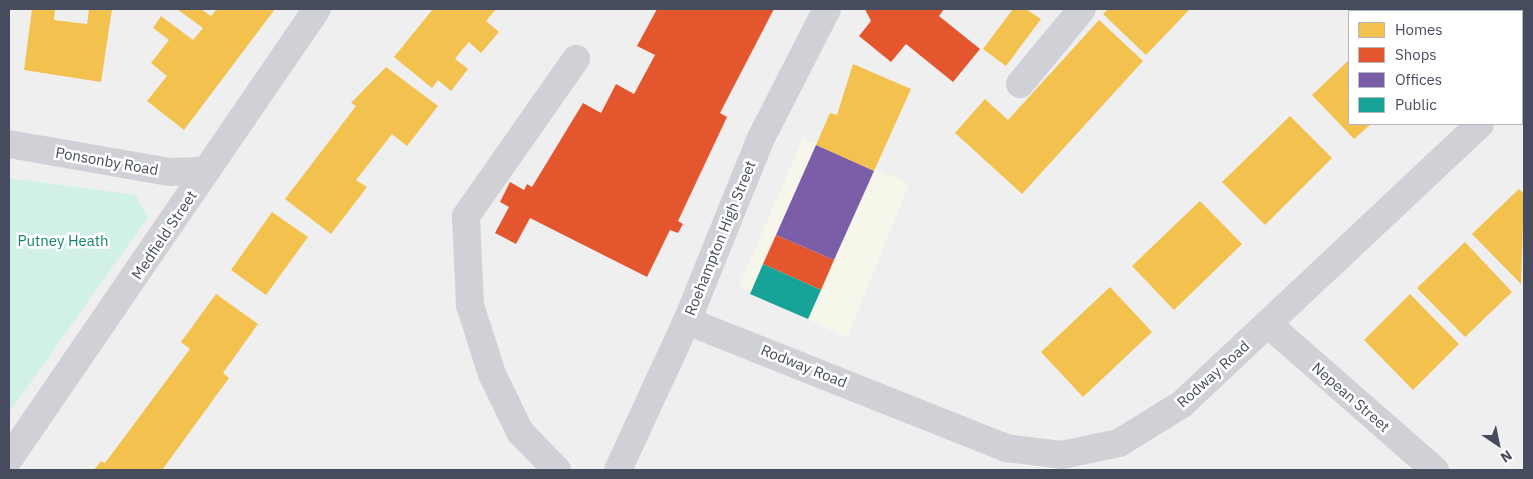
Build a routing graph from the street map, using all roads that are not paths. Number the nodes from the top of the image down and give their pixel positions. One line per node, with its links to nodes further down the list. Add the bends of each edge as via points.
1 (316, 9): 8 (street, Medfield Street)
2 (827, 9): 9 (street, Roehampton High Street, via 760,140)
3 (1071, 12): 5 (street)
4 (576, 59): 13 (street, via 466,216 470,306 492,374 520,432)
5 (1020, 84)
6 (1479, 125): 10 (street, Rodway Road)
7 (9, 144): 8 (street, Ponsonby Road, via 169,172)
8 (206, 171): 11 (street, Medfield Street)
9 (687, 320): 10 (street, Rodway Road, via 1006,448 1062,455 1119,443 1182,404); 14 (street, Roehampton High Street)
10 (1268, 324): 15 (street, Nepean Street)
11 (9, 459): 12 (street)
12 (24, 470)
13 (557, 470)
14 (618, 470)
15 (1435, 470)

